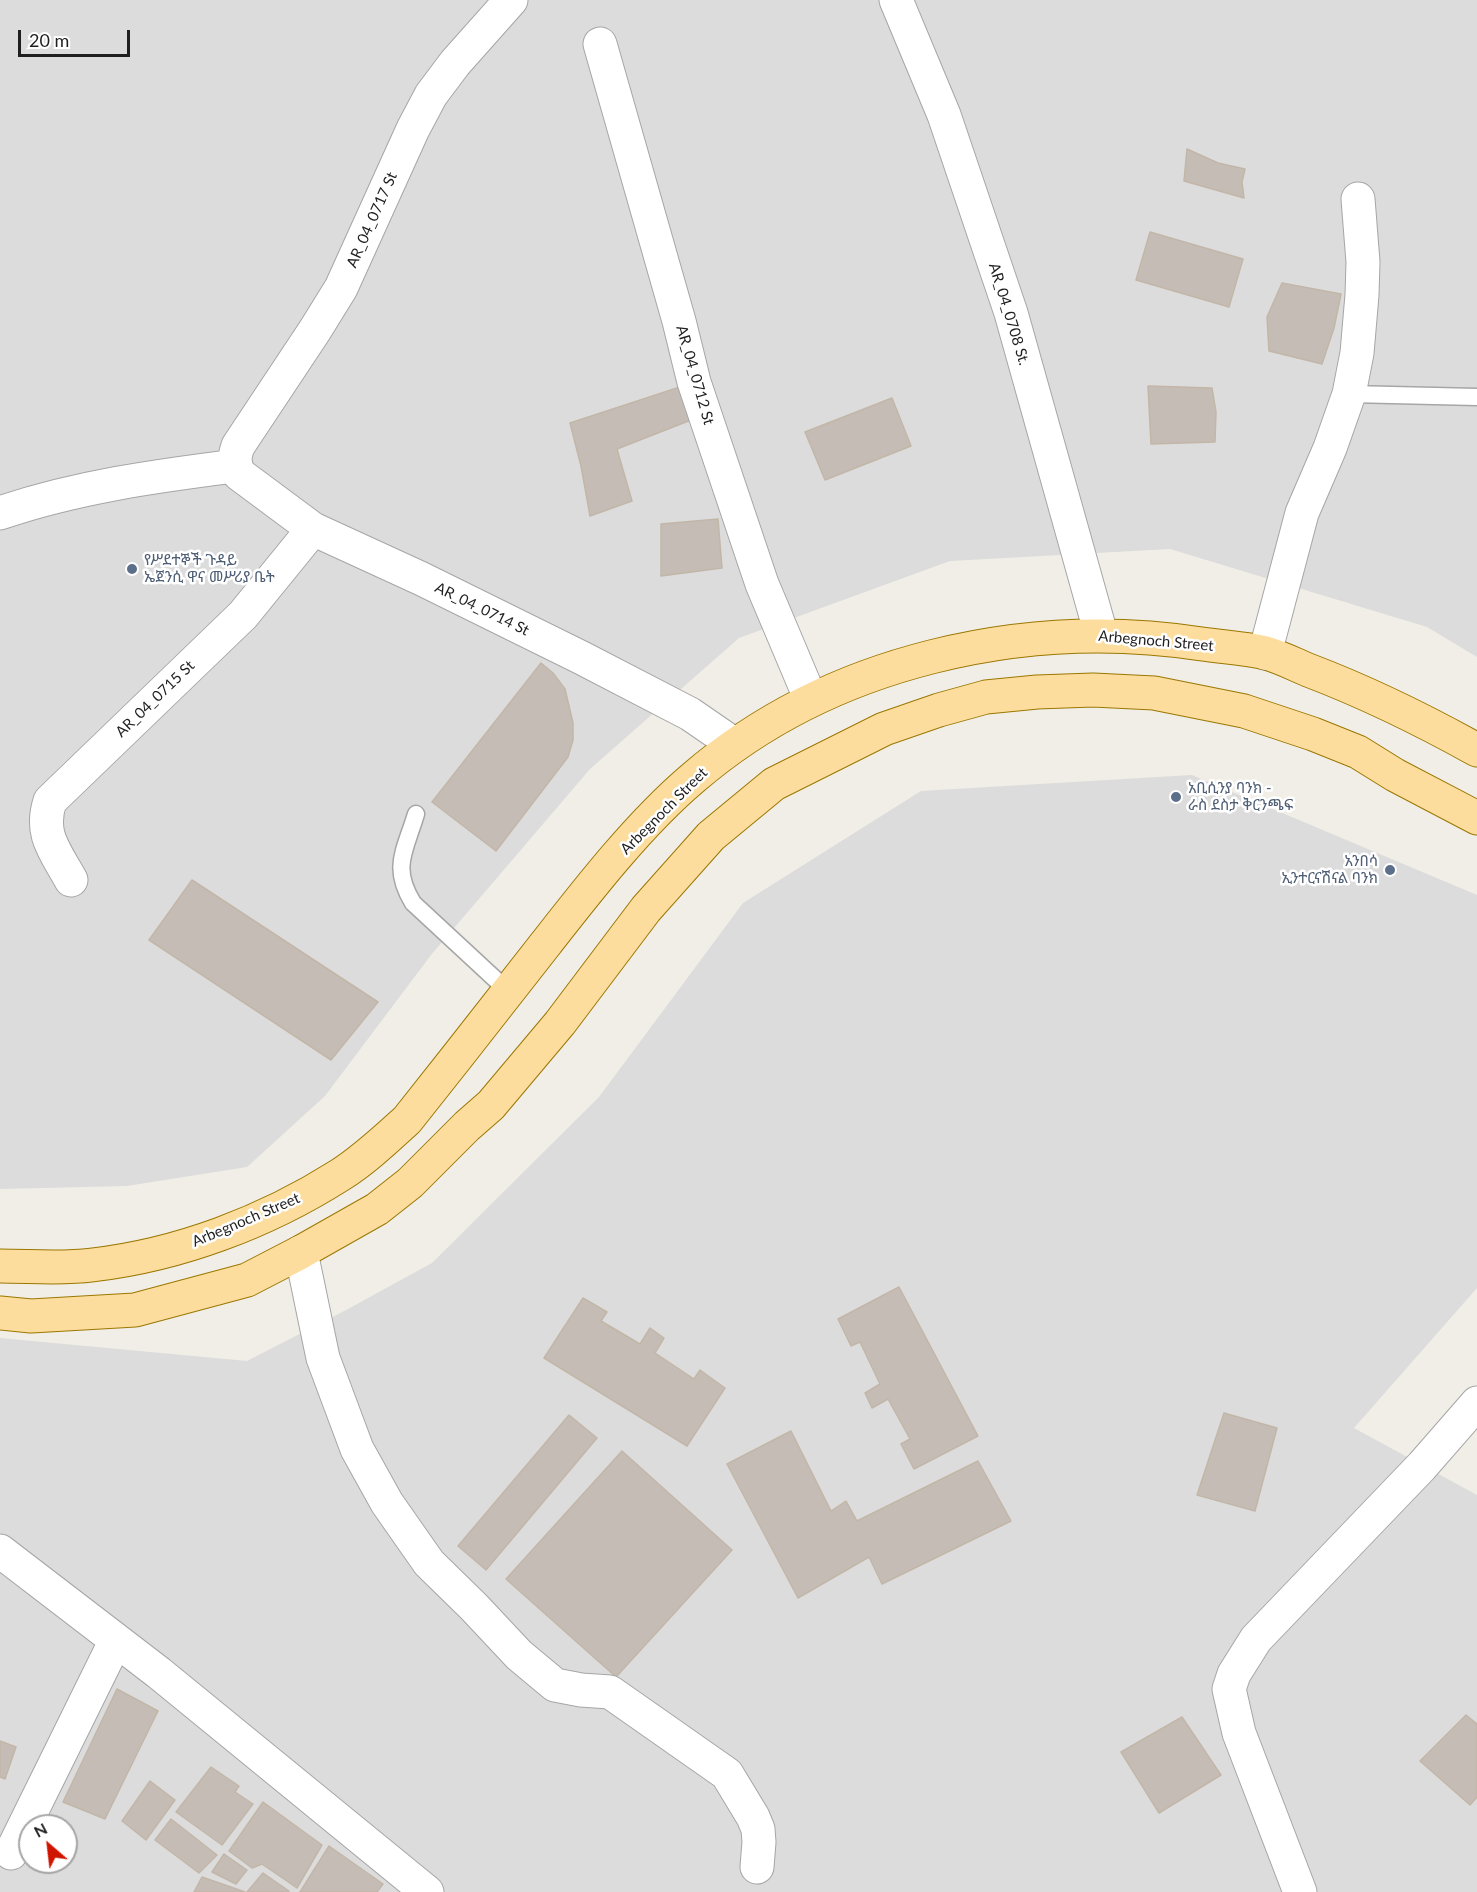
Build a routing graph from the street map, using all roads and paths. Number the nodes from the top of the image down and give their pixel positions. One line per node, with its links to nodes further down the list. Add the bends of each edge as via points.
1 (511, 0): 7 (street, AR_04_0717 St, via 430,95 341,288)
2 (896, 0): 10 (street, AR_04_0708 St., via 944,115 1011,313)
3 (600, 44): 12 (street, AR_04_0712 St, via 694,382 762,584)
4 (1358, 199): 5 (street, via 1362,295)
5 (1349, 394): 6 (lane); 11 (street, via 1302,513)
6 (1477, 397)
7 (237, 456): 8 (street, via 43,498); 9 (street, AR_04_0714 St, via 239,474)
8 (0, 513)
9 (313, 529): 13 (street, AR_04_0714 St, via 582,658 690,714); 17 (street, AR_04_0715 St, via 243,615 50,801 45,824 48,839)
10 (1101, 634): 11 (main road, Arbegnoch Street, via 1172,639); 12 (main road, Arbegnoch Street, via 950,652 886,669)
11 (1265, 653): 14 (main road, Arbegnoch Street, via 1339,681)
12 (811, 700): 13 (main road, Arbegnoch Street)
13 (735, 745): 18 (main road, Arbegnoch Street, via 691,779 653,817)
14 (1477, 750)
15 (416, 814): 18 (lane, via 400,868 404,887 413,903)
16 (1477, 818): 19 (main road, via 1358,752 1322,738 1244,711 1154,693 1093,690 986,697 884,729 774,784 711,836 646,909 560,1023 491,1105 410,1183 377,1209)
17 (71, 880)
18 (508, 991): 20 (main road, Arbegnoch Street, via 407,1120 342,1174 293,1203 186,1246 148,1255 91,1265)
19 (302, 1252): 21 (main road, via 247,1280 135,1310 31,1316); 26 (street, via 323,1358 350,1432 387,1503 429,1563 519,1655 555,1685 610,1692 727,1774 758,1829)
20 (0, 1266)
21 (0, 1313)
22 (1477, 1404): 28 (street, via 1256,1639 1229,1689 1239,1733)
23 (0, 1551): 24 (street)
24 (116, 1640): 25 (street); 27 (street)
25 (11, 1853)
26 (756, 1867)
27 (427, 1892)
28 (1300, 1892)

